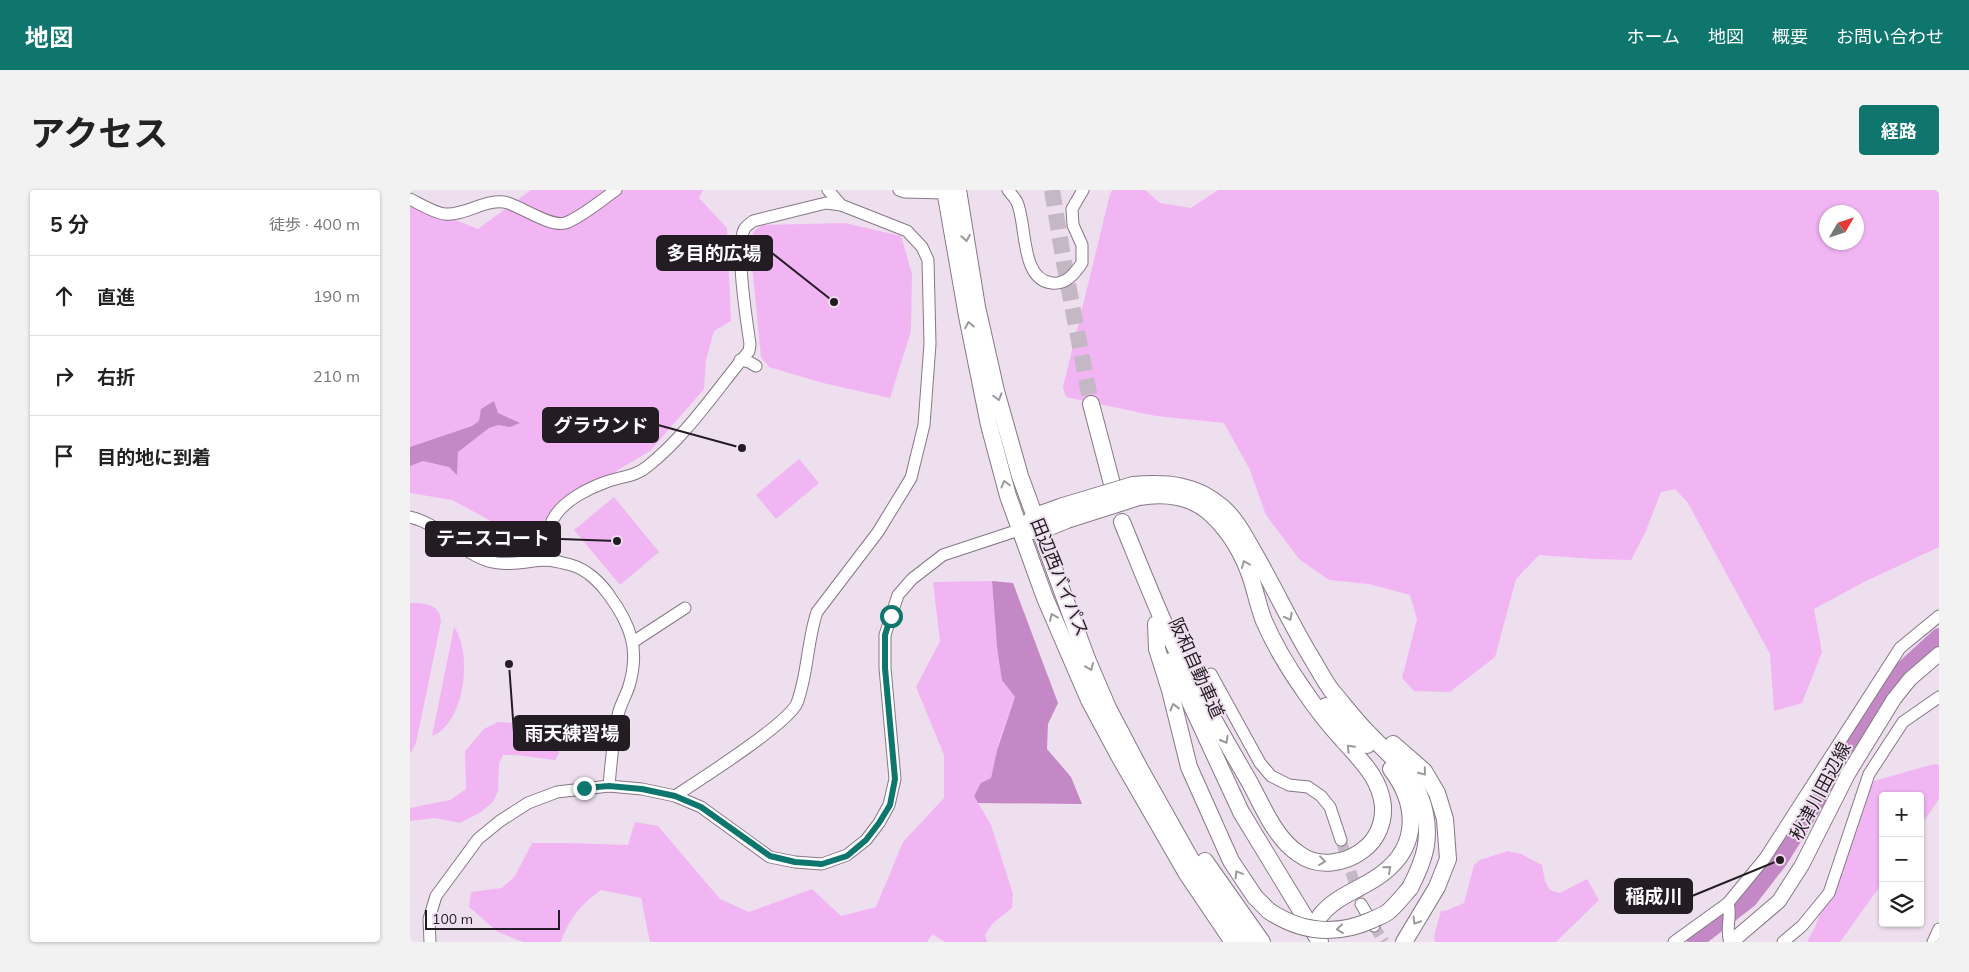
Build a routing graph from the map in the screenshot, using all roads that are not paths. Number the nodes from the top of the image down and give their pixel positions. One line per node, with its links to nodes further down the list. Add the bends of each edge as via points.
1 (616, 190): 7 (street, via 563,224 507,203 492,203 444,214)
2 (828, 190): 8 (street)
3 (899, 190): 6 (street)
4 (1008, 190): 5 (street, via 1017,202 1029,261 1046,282 1056,284 1067,280 1082,262 1082,245 1073,225 1072,209)
5 (1083, 190)
6 (952, 191): 13 (highway, 田辺西バイパス, one-way to 13, via 996,390); 14 (highway, 田辺西バイパス, one-way to 6, via 989,426 967,316)
7 (410, 200)
8 (841, 205): 15 (street, via 826,203 800,209 753,221 744,228 741,241 749,350 698,416 650,465 635,476 625,476 588,490 554,516 546,539); 28 (street, via 907,231 922,247 928,260 930,344 924,416 911,478 878,532 817,612 801,685 792,710 745,749)
9 (1091, 404): 12 (highway, 阪和自動車道)
10 (1136, 491): 13 (highway, bridge); 16 (highway, one-way to 10, via 1246,562 1234,540 1210,512 1173,495); 24 (highway, one-way to 24, via 1157,482 1182,485 1206,494 1223,508 1241,529 1304,646)
11 (410, 517): 15 (street, via 440,530 479,559 514,564)
12 (1122, 522): 16 (highway, one-way to 16, via 1176,648 1205,706 1278,833 1296,853 1306,858 1325,863 1347,860 1368,847 1382,823 1383,806 1378,786 1365,763 1342,740 1303,689 1264,620); 19 (highway, 阪和自動車道)
13 (1037, 523): 14 (highway); 26 (highway, 田辺西バイパス, one-way to 26, via 1090,667)
14 (1019, 530): 25 (highway, 田辺西バイパス, one-way to 14, via 1089,700); 28 (street, via 943,555 912,579 898,595 885,635 895,779 890,805 866,840 847,856 822,864 770,856 701,807)
15 (547, 560): 20 (street, via 573,565 603,586 628,626)
16 (1256, 593): 32 (highway, one-way to 16, via 1341,897 1383,874 1397,861 1411,825 1410,805 1402,784 1386,764 1312,689)
17 (685, 608): 20 (street)
18 (1939, 616): 31 (street, via 1900,648 1765,858)
19 (1156, 624): 24 (highway, one-way to 19, bridge, via 1415,783 1428,825 1427,844 1422,864 1410,888 1388,912 1355,927 1324,930 1300,927 1269,911 1241,879 1231,861 1188,767 1157,649); 35 (highway, 阪和自動車道, via 1241,812)
20 (633, 642): 27 (street, via 634,669 619,713)
21 (1939, 654): 36 (main road, 秋津川田辺線, via 1910,679 1894,699 1848,774 1802,865 1779,901)
22 (1211, 674): 29 (street, via 1260,763 1271,776 1289,785 1308,787 1321,796 1330,807)
23 (1939, 697): 44 (street, via 1903,722 1869,774 1829,892 1802,926)
24 (1346, 706): 42 (highway, one-way to 42, via 1424,771 1437,793 1445,818 1448,859 1437,887)
25 (1119, 756): 38 (highway, via 1170,863); 39 (highway, 田辺西バイパス, via 1187,874)
26 (1140, 769): 40 (highway, 田辺西バイパス, via 1190,858); 41 (highway)
27 (609, 786): 28 (street); 37 (street, via 558,792 528,803 478,839 436,896 429,919)
28 (675, 796)
29 (1341, 840)
30 (1361, 904): 33 (street)
31 (1728, 906): 36 (street); 43 (street)
32 (1320, 916)
33 (1374, 926)
34 (1939, 929): 45 (street)
35 (1316, 936)
36 (1730, 940)
37 (430, 942)
38 (1220, 942)
39 (1233, 942)
40 (1246, 942)
41 (1262, 942)
42 (1404, 942)
43 (1674, 942)
44 (1783, 942)
45 (1933, 942)

